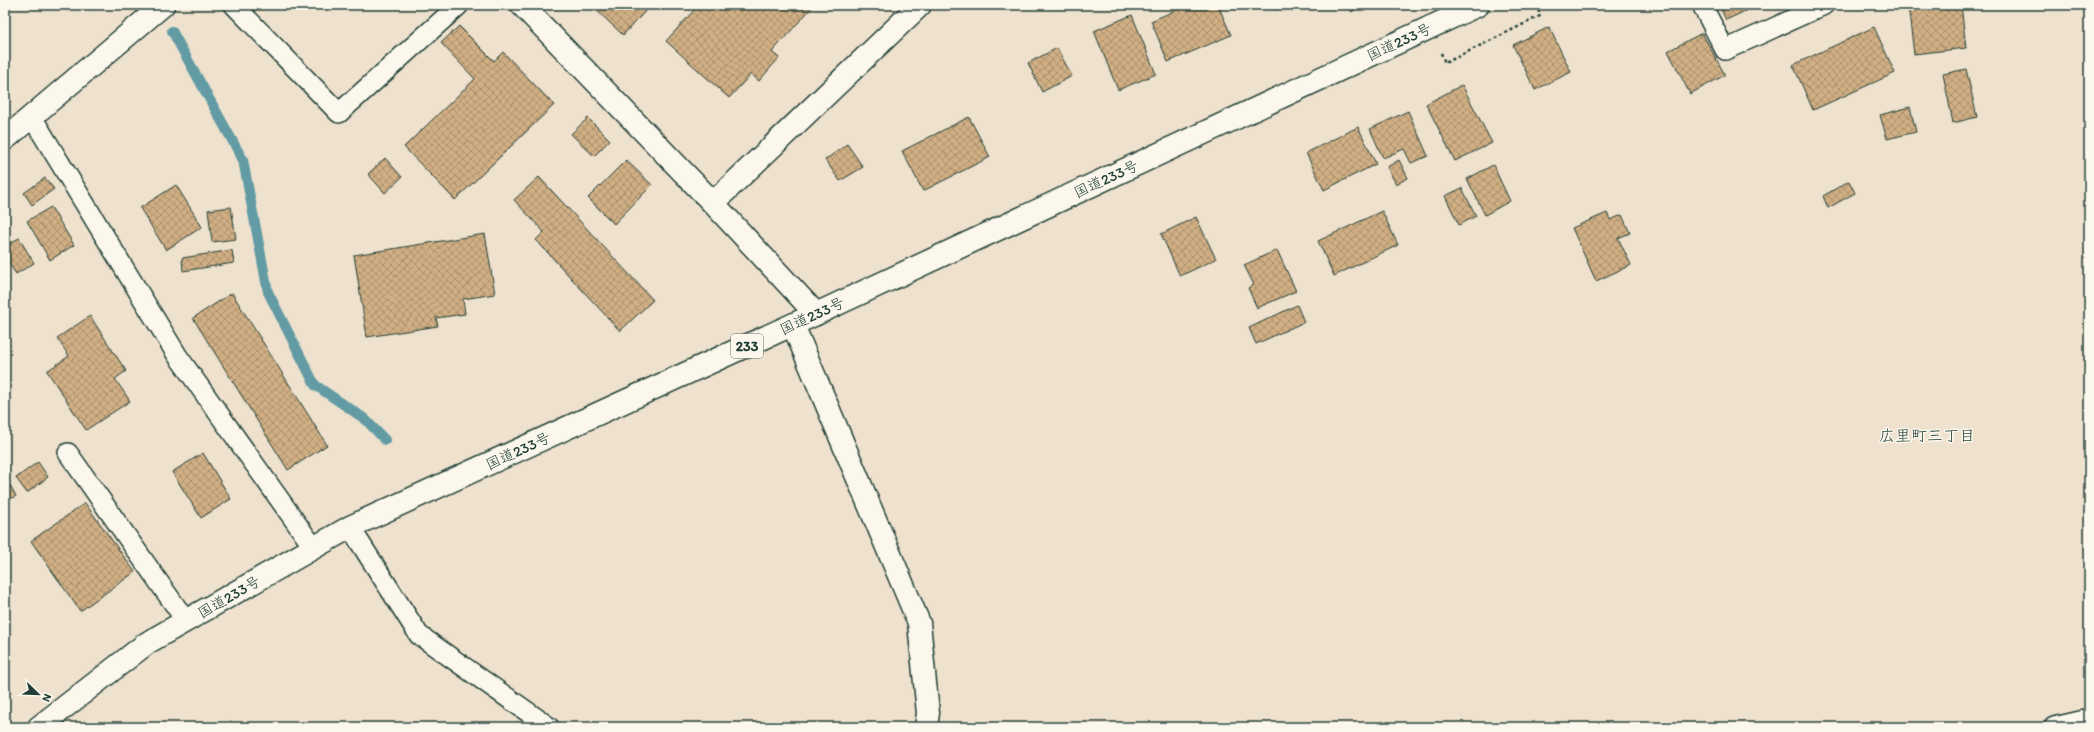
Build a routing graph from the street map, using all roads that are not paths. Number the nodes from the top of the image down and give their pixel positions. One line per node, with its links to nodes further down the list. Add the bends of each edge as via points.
1 (162, 5): 9 (main road)
2 (234, 5): 3 (lane, via 339,113)
3 (458, 5)
4 (522, 5): 11 (main road)
5 (920, 5): 11 (main road)
6 (1478, 5): 12 (main road, 国道233号 / 233)
7 (1702, 5): 8 (lane, via 1725,50)
8 (1824, 5)
9 (32, 117): 10 (main road); 16 (lane, via 177,354)
10 (5, 139)
11 (713, 203): 12 (main road)
12 (816, 314): 13 (main road, 国道233号 / 233)
13 (793, 325): 15 (main road, 国道233号 / 233); 21 (main road, via 919,623 928,712)
14 (68, 453): 17 (lane)
15 (350, 527): 16 (main road, 国道233号 / 233); 20 (lane, via 419,635)
16 (314, 548): 17 (main road, 国道233号 / 233)
17 (186, 621): 19 (main road, 国道233号 / 233, via 147,643)
18 (2089, 719): 22 (lane)
19 (39, 727)
20 (549, 727)
21 (926, 727)
22 (2054, 727)

